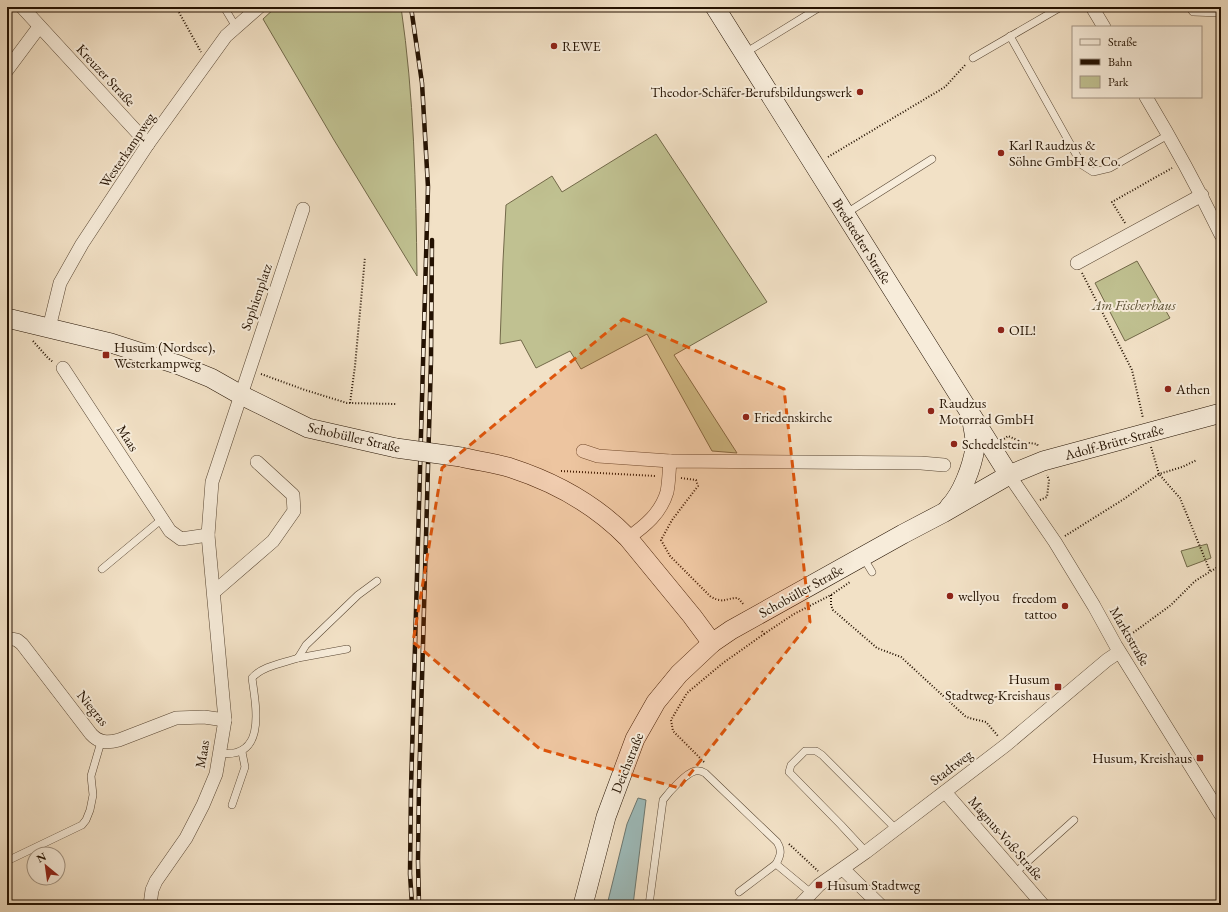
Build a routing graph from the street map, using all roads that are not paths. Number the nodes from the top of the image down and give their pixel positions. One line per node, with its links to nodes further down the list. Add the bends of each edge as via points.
1 (22, 7): 11 (street, Kreuzer Straße)
2 (224, 7): 12 (lane)
3 (259, 7): 12 (street, Westerkampweg)
4 (715, 7): 14 (main road, Bredstedter Straße)
5 (820, 7): 14 (lane)
6 (1061, 7): 13 (lane)
7 (1092, 7): 10 (street)
8 (1190, 7): 9 (lane, via 1193,12)
9 (1221, 12)
10 (1103, 26)
11 (39, 27): 16 (street); 19 (street, Kreuzer Straße)
12 (236, 27): 19 (street, Westerkampweg, via 226,36)
13 (1010, 36): 15 (lane); 18 (lane, via 1082,165 1093,172 1110,168)
14 (745, 54): 23 (main road, Bredstedter Straße)
15 (973, 58)
16 (7, 70)
17 (1147, 98): 18 (street)
18 (1168, 135): 21 (street)
19 (148, 144): 27 (street, Westerkampweg, via 60,283)
20 (932, 159): 23 (lane)
21 (1202, 195): 24 (street); 25 (street)
22 (303, 209): 29 (street, Sophienplatz)
23 (845, 214): 30 (main road, Bredstedter Straße)
24 (1221, 235)
25 (1077, 263)
26 (7, 318): 27 (main road, Schobüller Straße)
27 (49, 328): 29 (main road, Schobüller Straße, via 111,343 179,365 211,378)
28 (63, 368): 38 (street, Maas)
29 (241, 395): 39 (street, Maas, via 212,482); 40 (main road, Schobüller Straße, bridge, via 308,428 396,448 461,457 510,468 548,481 593,509)
30 (970, 413): 36 (main road, Bredstedter Straße); 37 (main road, via 975,439 973,456 961,492)
31 (1221, 413): 36 (main road, Adolf-Brütt-Straße, via 1043,461)
32 (583, 451): 33 (street, via 598,456)
33 (670, 461): 35 (street); 40 (street, via 667,492 661,507 647,524)
34 (257, 462): 43 (street, via 292,495 294,511 273,541)
35 (944, 465)
36 (1009, 475): 37 (main road, Schobüller Straße); 47 (street, Marktstraße, via 1055,542)
37 (943, 513): 45 (main road, Schobüller Straße, via 868,565 731,630)
38 (162, 519): 39 (street, Maas, via 170,531 181,539); 41 (lane)
39 (208, 535): 43 (street, Maas)
40 (628, 538): 45 (main road, Schobüller Straße)
41 (102, 570)
42 (377, 581): 48 (lane, via 358,595 306,645)
43 (214, 592): 49 (street, Maas)
44 (7, 638): 50 (street, Niegras, via 22,644 91,734)
45 (712, 643): 66 (main road, Deichstraße, via 662,694 635,739 606,817)
46 (346, 649): 48 (lane)
47 (1118, 649): 53 (street, Stadtweg, via 1006,745); 55 (street, Marktstraße)
48 (298, 658): 51 (lane, via 264,669 252,678 257,712 256,729)
49 (225, 720): 50 (street, Niegras, via 204,717 176,718 119,740); 52 (street, Maas)
50 (101, 742): 59 (lane, via 91,776 93,795 86,820)
51 (242, 752): 52 (lane); 54 (lane, via 245,767)
52 (219, 753): 65 (street, Maas, via 216,774 203,805 186,838 156,881)
53 (945, 792): 57 (street, Stadtweg); 62 (street, Magnus-Voß-Straße)
54 (232, 805)
55 (1221, 815)
56 (1074, 820): 62 (lane)
57 (896, 829): 58 (street, Stadtweg); 58 (lane, via 822,755 816,751 805,751 791,766 789,772)
58 (866, 852): 61 (street, Stadtweg)
59 (7, 861)
60 (776, 864): 63 (lane); 64 (lane); 67 (lane, via 781,853 777,842 705,773 696,771 667,794 664,800)
61 (843, 869): 64 (street, Stadtweg); 69 (street)
62 (1014, 873): 70 (street, Magnus-Voß-Straße)
63 (739, 892)
64 (811, 893): 68 (street, Stadtweg)
65 (150, 905)
66 (583, 905)
67 (649, 905)
68 (800, 905)
69 (880, 905)
70 (1043, 905)

